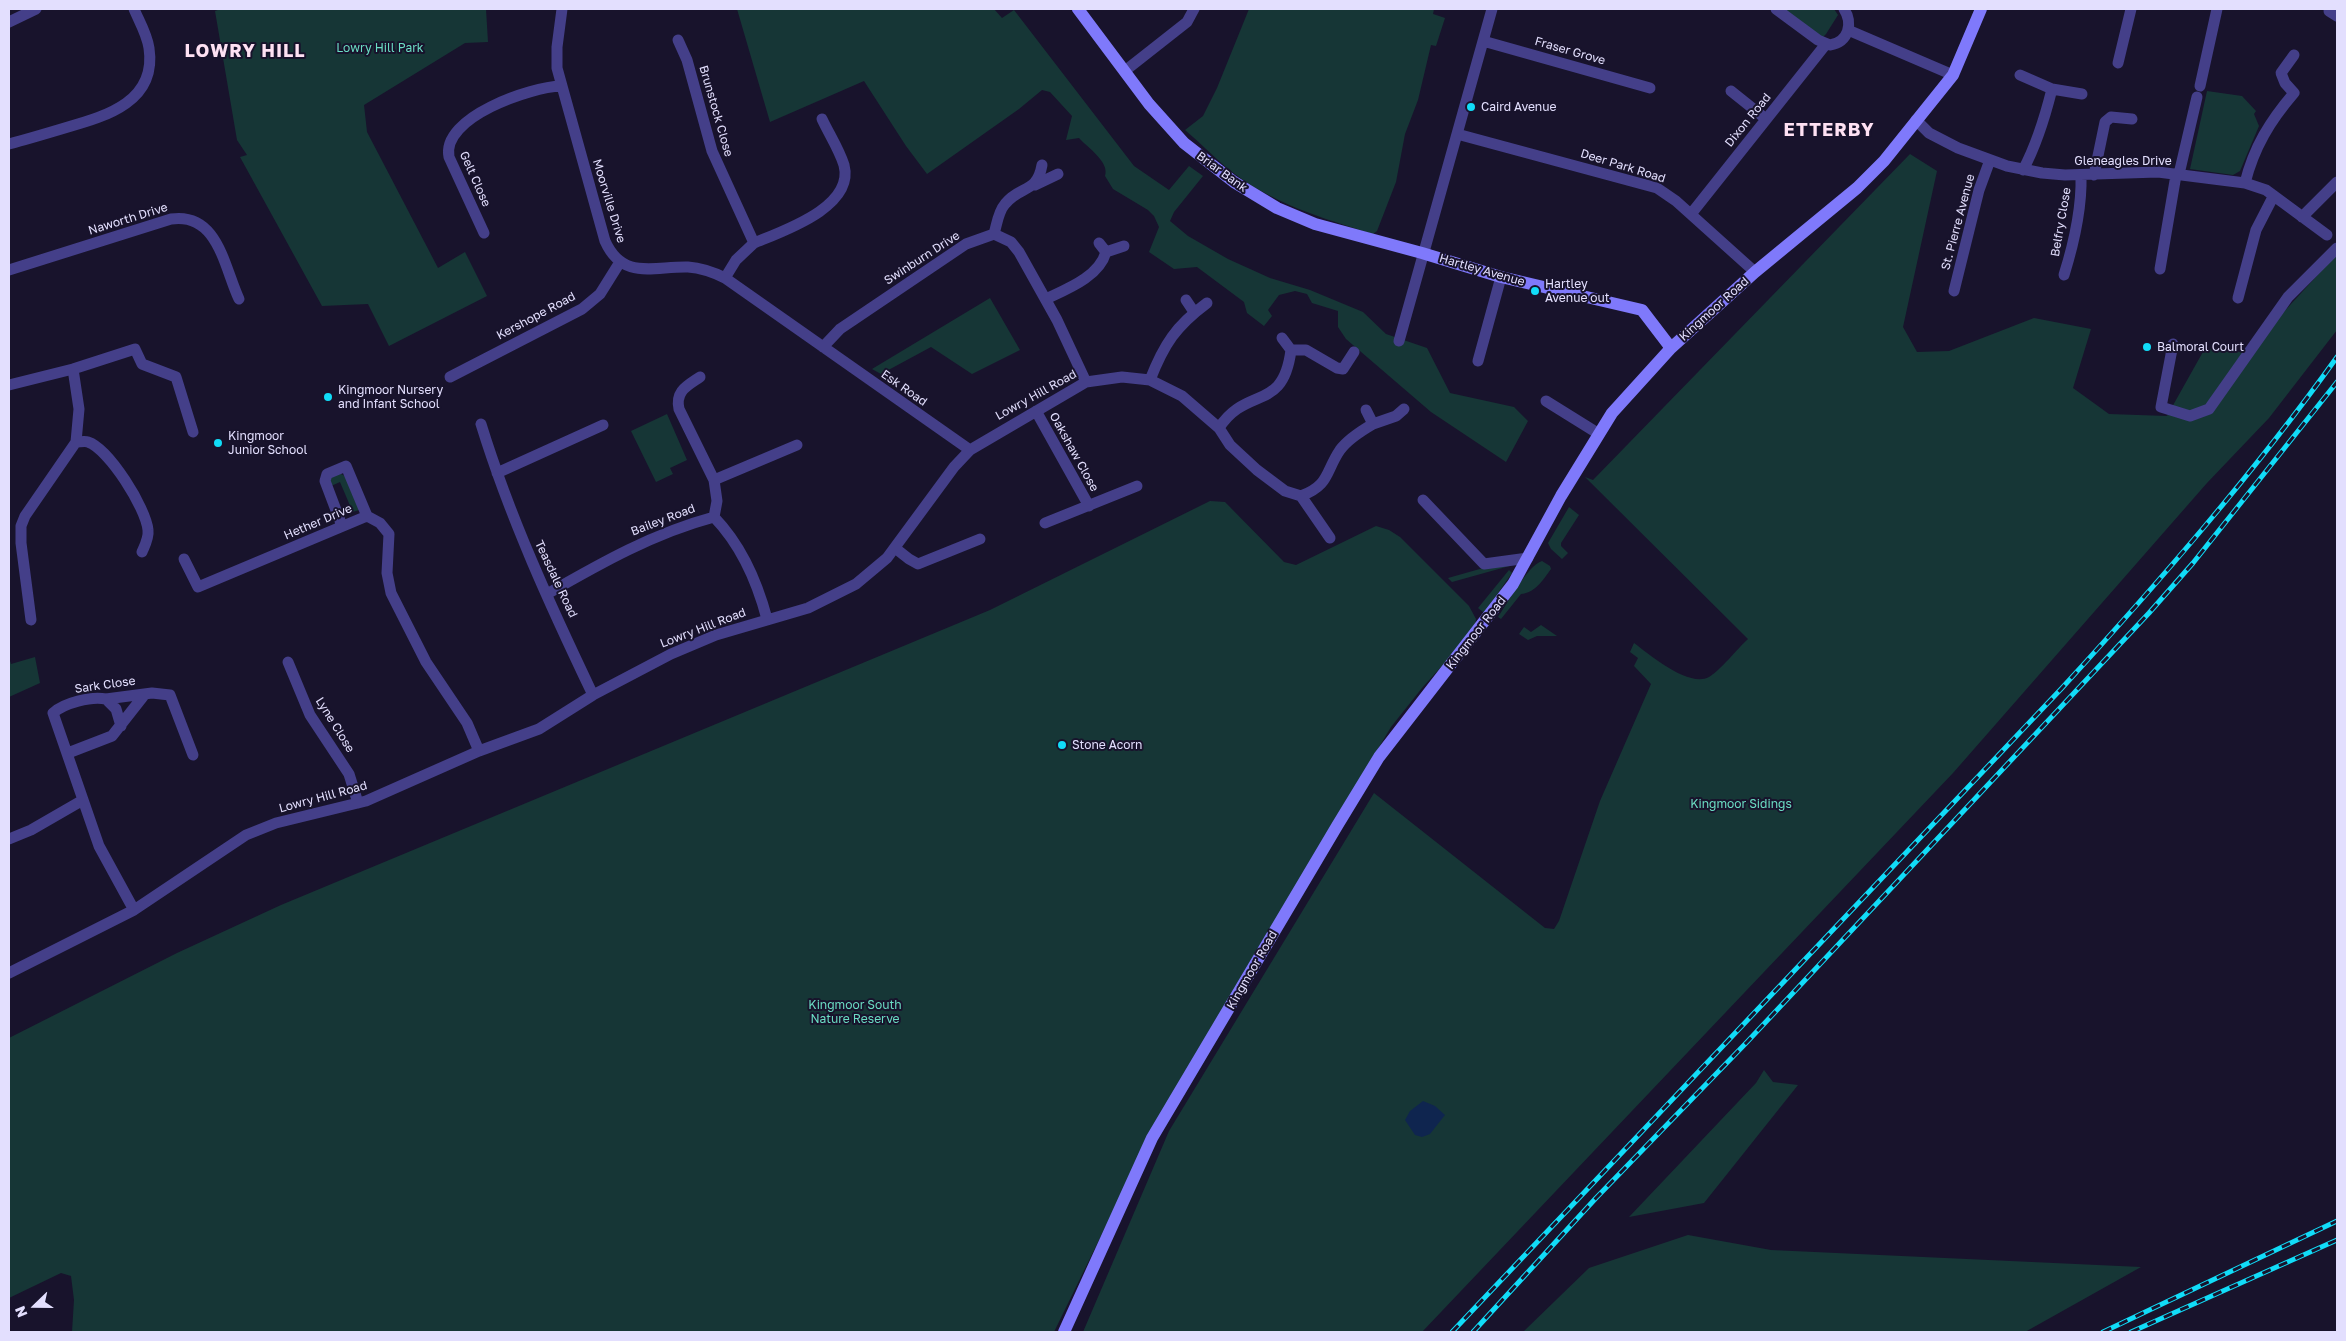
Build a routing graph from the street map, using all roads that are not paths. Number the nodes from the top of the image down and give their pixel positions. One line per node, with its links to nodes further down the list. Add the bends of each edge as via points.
1 (36, 9): 12 (street)
2 (134, 9): 32 (street, via 144,32 150,59 137,94 108,115)
3 (562, 9): 22 (street, Moorville Drive, via 556,47)
4 (1078, 9): 19 (street, Briar Bank)
5 (1194, 9): 19 (street, via 1187,22)
6 (1492, 9): 15 (street)
7 (1776, 9): 16 (street)
8 (1844, 9): 13 (street, via 1850,20)
9 (1981, 9): 20 (street, Kingmoor Road)
10 (2131, 9): 18 (street)
11 (2217, 9): 37 (street)
12 (9, 22)
13 (1848, 30): 16 (street, via 1841,41); 20 (street)
14 (678, 40): 49 (street, Brunstock Close, via 687,60 712,152)
15 (1483, 41): 23 (street, Fraser Grove); 31 (street)
16 (1826, 44): 28 (street, Dixon Road)
17 (2294, 55): 41 (street, via 2281,73 2284,83 2294,93 2257,144)
18 (2118, 63)
19 (1126, 70): 52 (street, Briar Bank, via 1149,104 1179,138 1234,182 1277,208 1315,224)
20 (1953, 75): 30 (street, Kingmoor Road)
21 (2020, 75): 24 (street)
22 (561, 86): 46 (street, Gelt Close, via 503,100 465,126 452,140 449,157); 53 (street, Moorville Drive, via 605,241)
23 (1650, 88)
24 (2052, 89): 26 (street); 35 (street, via 2044,120)
25 (1731, 91): 28 (street)
26 (2082, 94)
27 (822, 119): 49 (street, via 844,165 841,189 816,215)
28 (1766, 119): 44 (street, Dixon Road)
29 (2132, 119): 39 (street, via 2111,117 2106,122)
30 (1916, 120): 33 (street, Gleneagles Drive, via 1940,141); 56 (street, Kingmoor Road, via 1884,161 1856,188)
31 (1457, 134): 44 (street, Deer Park Road, via 1657,188); 52 (street)
32 (9, 144)
33 (1990, 160): 35 (street, Gleneagles Drive); 60 (street, St. Pierre Avenue, via 1979,190)
34 (1042, 165): 42 (street)
35 (2023, 170): 38 (street, Gleneagles Drive)
36 (1058, 174): 42 (street)
37 (2177, 174): 39 (street, Gleneagles Drive); 41 (street, Gleneagles Drive); 54 (street)
38 (2082, 175): 39 (street, Gleneagles Drive); 57 (street, Belfry Close, via 2073,242)
39 (2094, 175)
40 (2337, 182): 45 (street)
41 (2245, 183): 43 (street, Gleneagles Drive, via 2266,190)
42 (1035, 185): 47 (street, via 1005,204)
43 (2273, 197): 45 (street, Gleneagles Drive); 61 (street, via 2256,230)
44 (1691, 214): 56 (street, Deer Park Road)
45 (2302, 217): 48 (street, Gleneagles Drive)
46 (484, 233)
47 (994, 234): 63 (street, via 1011,242 1019,252); 70 (street, Swinburn Drive, via 966,244 840,329)
48 (2327, 235)
49 (754, 243): 59 (street, via 736,260)
50 (1124, 246): 63 (street, via 1103,247 1098,268 1088,277)
51 (2337, 248): 69 (street, via 2288,297 2209,409 2190,416 2161,407)
52 (1422, 253): 58 (street, Hartley Avenue); 68 (street)
53 (620, 262): 59 (street, Moorville Drive, via 642,270 696,268); 76 (street, Kershope Road, via 600,294 582,309)
54 (2160, 269)
55 (9, 270): 62 (street, Naworth Drive, via 185,217 197,220 210,234)
56 (1755, 272): 71 (street, Kingmoor Road)
57 (2064, 275)
58 (1502, 277): 71 (street, Hartley Avenue, via 1642,310); 74 (street)
59 (725, 278): 70 (street, Moorville Drive)
60 (1954, 291)
61 (2238, 298)
62 (239, 299)
63 (1046, 299): 79 (street)
64 (1186, 300): 66 (street)
65 (1207, 303): 66 (street)
66 (1194, 312): 78 (street, via 1162,351)
67 (1282, 338): 72 (street)
68 (1398, 341)
69 (2173, 344)
70 (823, 346): 93 (street, Esk Road)
71 (1670, 348): 90 (street, Kingmoor Road, via 1612,413)
72 (1291, 350): 73 (street, via 1306,350 1343,369); 88 (street, via 1289,368 1280,385 1267,395 1242,404)
73 (1354, 352)
74 (1478, 360)
75 (73, 369): 80 (street); 89 (street, via 135,349 142,364 176,377); 91 (street, via 79,409)
76 (450, 377)
77 (700, 377): 95 (street, via 679,392 676,400)
78 (1150, 380): 79 (street, Lowry Hill Road, via 1122,377); 88 (street, Lowry Hill Road, via 1182,396)
79 (1086, 382): 84 (street, Lowry Hill Road)
80 (9, 385)
81 (1546, 401): 90 (street)
82 (1404, 409): 86 (street, via 1396,416)
83 (1366, 410): 86 (street)
84 (1036, 411): 93 (street, Lowry Hill Road); 99 (street, Oakshaw Close)
85 (481, 424): 94 (street, Teasdale Road)
86 (1373, 424): 97 (street, via 1346,444 1329,474 1314,491)
87 (603, 425): 94 (street)
88 (1219, 428): 97 (street, Lowry Hill Road, via 1230,444 1257,470 1285,491)
89 (193, 432)
90 (1599, 434): 108 (street, Kingmoor Road)
91 (76, 442): 106 (street, via 88,442 98,450 129,486 148,528); 112 (street, via 21,526)
92 (797, 445): 95 (street)
93 (970, 450): 107 (street, Lowry Hill Road)
94 (497, 473): 110 (street, Teasdale Road, via 534,568)
95 (714, 480): 101 (street, via 717,496)
96 (1137, 486): 99 (street, Oakshaw Close)
97 (1301, 496): 104 (street)
98 (1423, 500): 108 (street, via 1484,564)
99 (1089, 506): 102 (street, Oakshaw Close)
100 (367, 516): 103 (street, Hether Drive); 103 (street, via 346,466 327,474 325,481); 118 (street, Hether Drive, via 380,523 389,534 387,573 391,593 426,662 467,722)
101 (714, 517): 110 (street, Bailey Road, via 669,531 625,550); 111 (street, Bailey Road, via 726,529 752,574)
102 (1045, 524)
103 (342, 526): 109 (street, Hether Drive, via 198,587)
104 (1330, 538)
105 (980, 539): 107 (street, via 918,564)
106 (147, 548)
107 (895, 548): 111 (street, Lowry Hill Road, via 856,584 808,608)
108 (1528, 558): 126 (street, Kingmoor Road, via 1488,619 1379,758 1337,826 1152,1138)
109 (184, 559)
110 (548, 594): 115 (street, Teasdale Road)
111 (767, 619): 115 (street, Lowry Hill Road, via 670,654)
112 (32, 620)
113 (288, 662): 122 (street, Lyne Close, via 310,715 349,774)
114 (145, 694): 116 (street, Sark Close); 117 (street, Sark Close); 120 (street, Sark Close, via 170,695)
115 (593, 695): 118 (street, Lowry Hill Road, via 540,729)
116 (106, 699): 117 (street, via 116,709); 119 (street, Sark Close, via 70,704 53,714)
117 (121, 726): 119 (street, Sark Close, via 112,736)
118 (479, 750): 122 (street, Lowry Hill Road, via 433,773)
119 (68, 753): 121 (street, Sark Close)
120 (194, 755)
121 (83, 800): 123 (street); 124 (street, Sark Close, via 107,863)
122 (358, 803): 124 (street, Lowry Hill Road, via 276,823 246,835)
123 (9, 840)
124 (134, 910): 125 (street, Lowry Hill Road)
125 (9, 973)
126 (1064, 1332)

